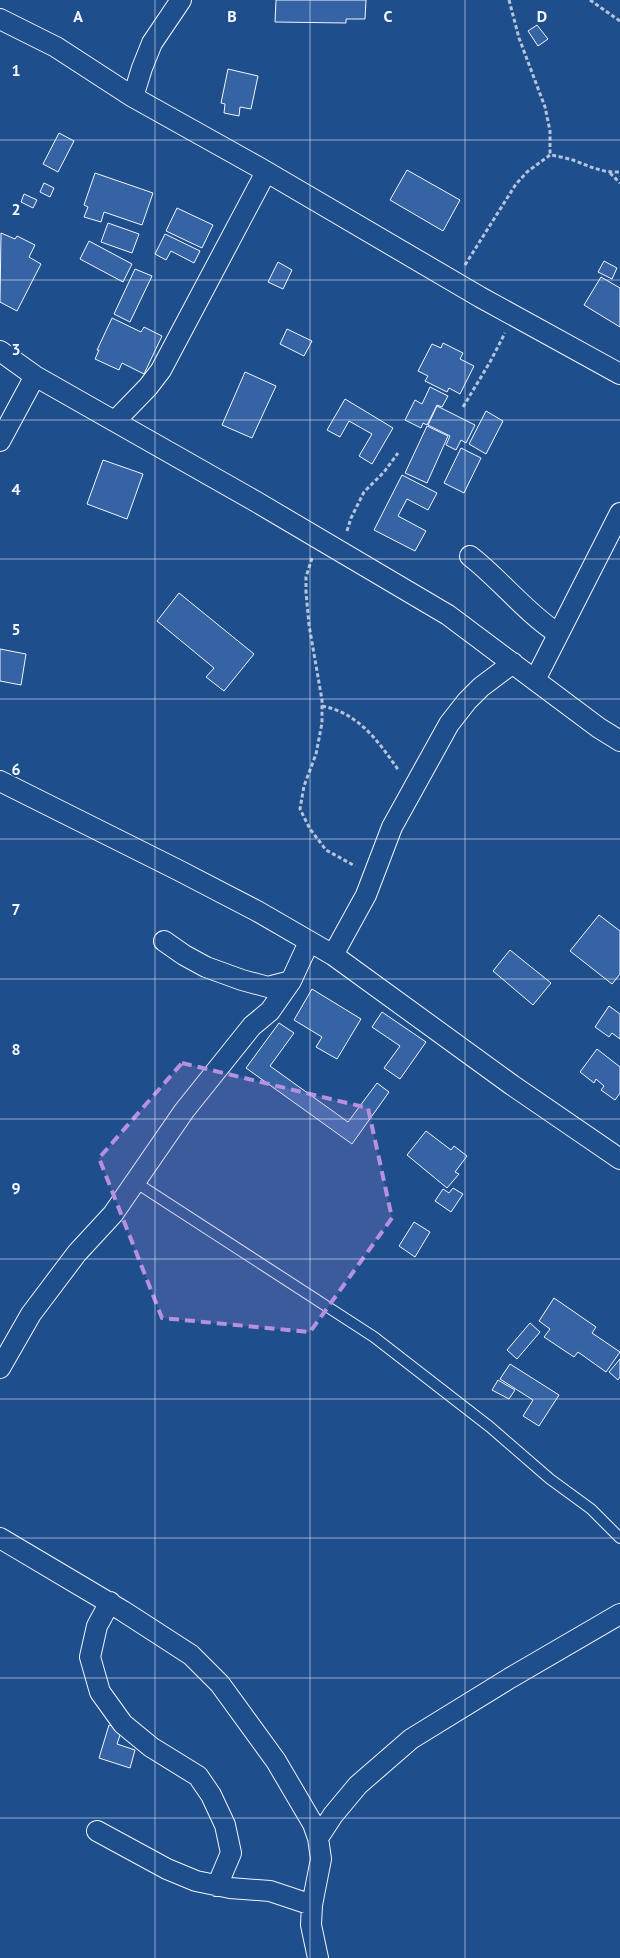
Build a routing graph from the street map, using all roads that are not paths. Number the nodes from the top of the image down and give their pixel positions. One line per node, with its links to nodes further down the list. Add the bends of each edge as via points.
1 (181, 0): 3 (street, via 152,43)
2 (0, 19): 3 (street, via 56,47)
3 (133, 97): 4 (street)
4 (266, 172): 6 (street); 8 (street, via 161,370)
5 (0, 351): 7 (street)
6 (620, 374)
7 (35, 376): 8 (street); 9 (street)
8 (115, 421): 13 (street, via 448,615)
9 (0, 442)
10 (620, 513): 12 (street)
11 (470, 556): 12 (street, via 525,609)
12 (558, 633): 14 (street)
13 (513, 663): 14 (street); 19 (street, via 481,687 449,724 392,827 366,896)
14 (535, 680): 15 (street)
15 (620, 741)
16 (0, 780): 18 (street, via 257,911)
17 (164, 941): 20 (street, via 206,967 242,980 268,987)
18 (309, 942): 19 (street); 20 (street)
19 (333, 955): 21 (street)
20 (291, 980): 22 (street, via 270,1011 252,1026 190,1104)
21 (620, 1159)
22 (135, 1182): 23 (street, via 113,1214 77,1253 31,1314); 25 (lane, via 374,1337 490,1426)
23 (0, 1368)
24 (0, 1538): 26 (street)
25 (620, 1538)
26 (110, 1602): 29 (street, via 191,1655 220,1684 276,1761 314,1824); 30 (street, via 97,1626 90,1658 100,1692 122,1724 151,1747 198,1776 211,1795 225,1825 231,1853)
27 (620, 1614): 29 (street, via 411,1739 358,1785)
28 (97, 1831): 30 (street, via 167,1870)
29 (318, 1838): 31 (street, via 320,1859)
30 (218, 1886): 31 (street, via 270,1891)
31 (312, 1905): 32 (street, via 311,1925)
32 (318, 1958)

